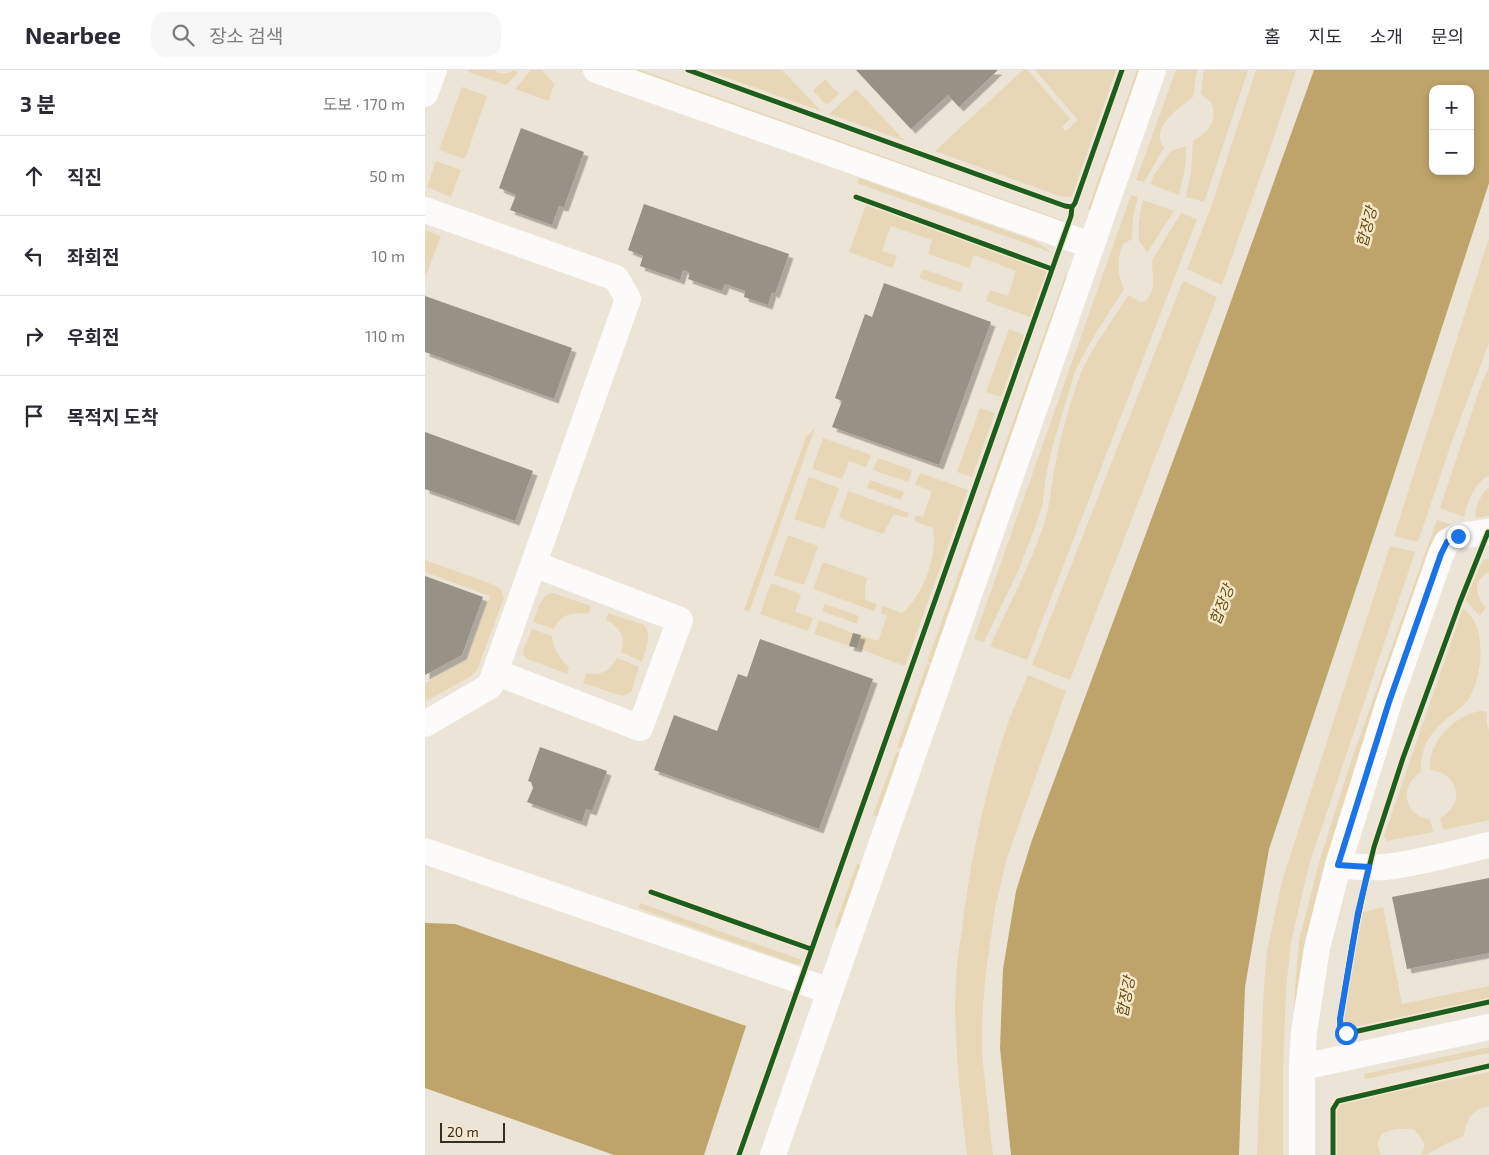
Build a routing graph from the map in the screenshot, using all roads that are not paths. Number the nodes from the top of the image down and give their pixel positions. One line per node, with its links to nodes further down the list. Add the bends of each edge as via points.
1 (434, 70): 4 (street)
2 (596, 70): 6 (street)
3 (1153, 70): 6 (street)
4 (425, 94)
5 (425, 210): 8 (street, via 616,278 628,299)
6 (1091, 245): 14 (street)
7 (1489, 532): 13 (street, via 1458,536 1447,542 1441,554 1389,702)
8 (534, 564): 9 (street); 9 (street, via 680,620 640,728)
9 (495, 672): 10 (street, via 490,686)
10 (425, 724)
11 (1489, 845): 13 (street, via 1404,864)
12 (425, 851): 14 (street)
13 (1338, 865): 16 (street, via 1317,948)
14 (830, 991): 17 (street)
15 (1489, 1027): 16 (street)
16 (1302, 1067): 18 (street)
17 (773, 1155)
18 (1302, 1155)

